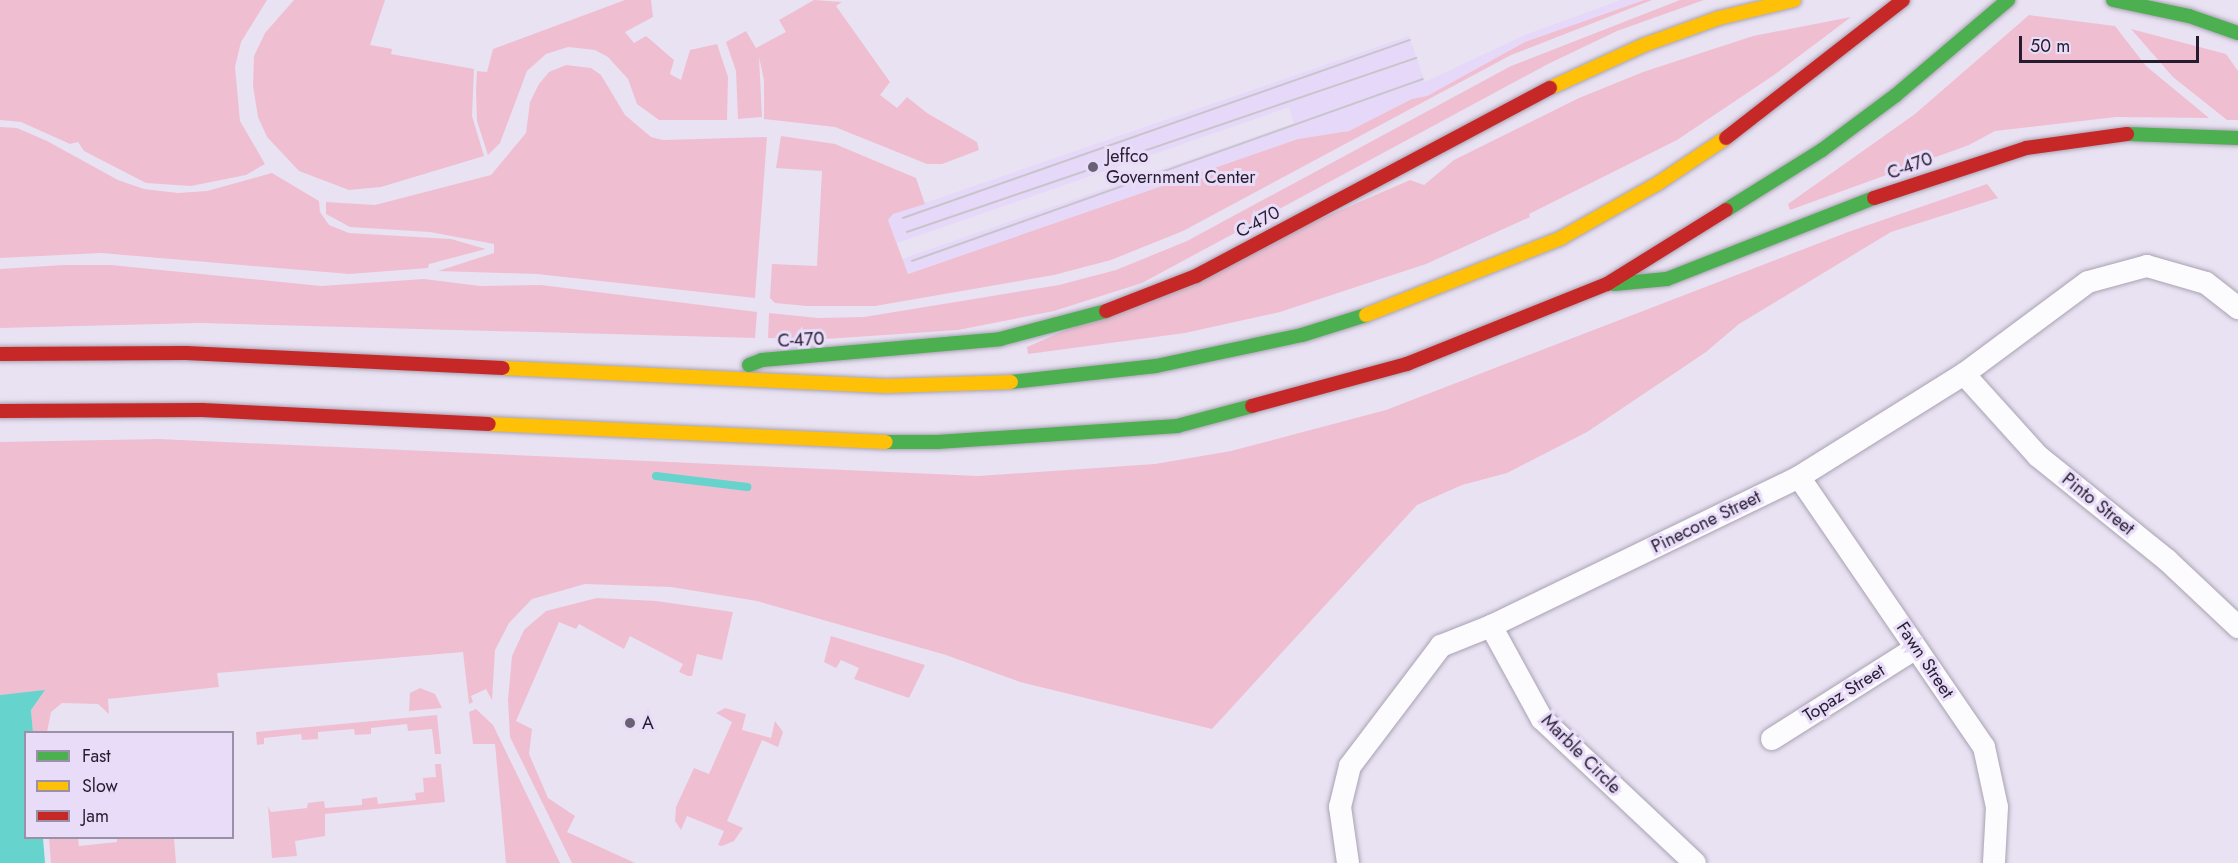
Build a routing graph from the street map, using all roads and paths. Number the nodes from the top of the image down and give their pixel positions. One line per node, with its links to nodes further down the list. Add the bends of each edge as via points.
1 (1794, 0): 12 (highway, C-470, via 1763,5 1644,45 1571,77 1196,276 1129,303 1062,325 1000,339 848,356 762,360)
2 (1903, 0): 12 (highway, via 1740,129 1657,184 1561,238 1406,302 1302,335 1156,366 994,384 886,386)
3 (2008, 0): 8 (highway, via 1896,95 1822,150)
4 (2113, 0): 6 (highway)
5 (2226, 14): 6 (highway)
6 (2238, 31)
7 (2238, 138): 8 (highway, C-470, via 2121,134 2026,148 1920,180 1667,279)
8 (1607, 284): 13 (highway, via 1407,364 1177,426 937,442 820,441 202,410)
9 (2238, 308): 11 (street, Pinecone Street, via 2206,283 2148,266 2088,282)
10 (0, 354): 12 (highway, via 175,353)
11 (1964, 374): 14 (street, Pinecone Street); 16 (street, Pinto Street, via 2038,456 2167,560)
12 (710, 378)
13 (0, 411)
14 (1799, 477): 15 (street, Pinecone Street); 17 (street, Fawn Street)
15 (1491, 626): 19 (street, Pinecone Street, via 1441,646 1350,766 1340,807); 20 (street, Marble Circle, via 1542,719)
16 (2238, 627)
17 (1916, 648): 18 (street, Topaz Street); 21 (street, Fawn Street, via 1984,747 1997,807)
18 (1772, 739)
19 (1348, 863)
20 (1695, 863)
21 (1994, 863)

